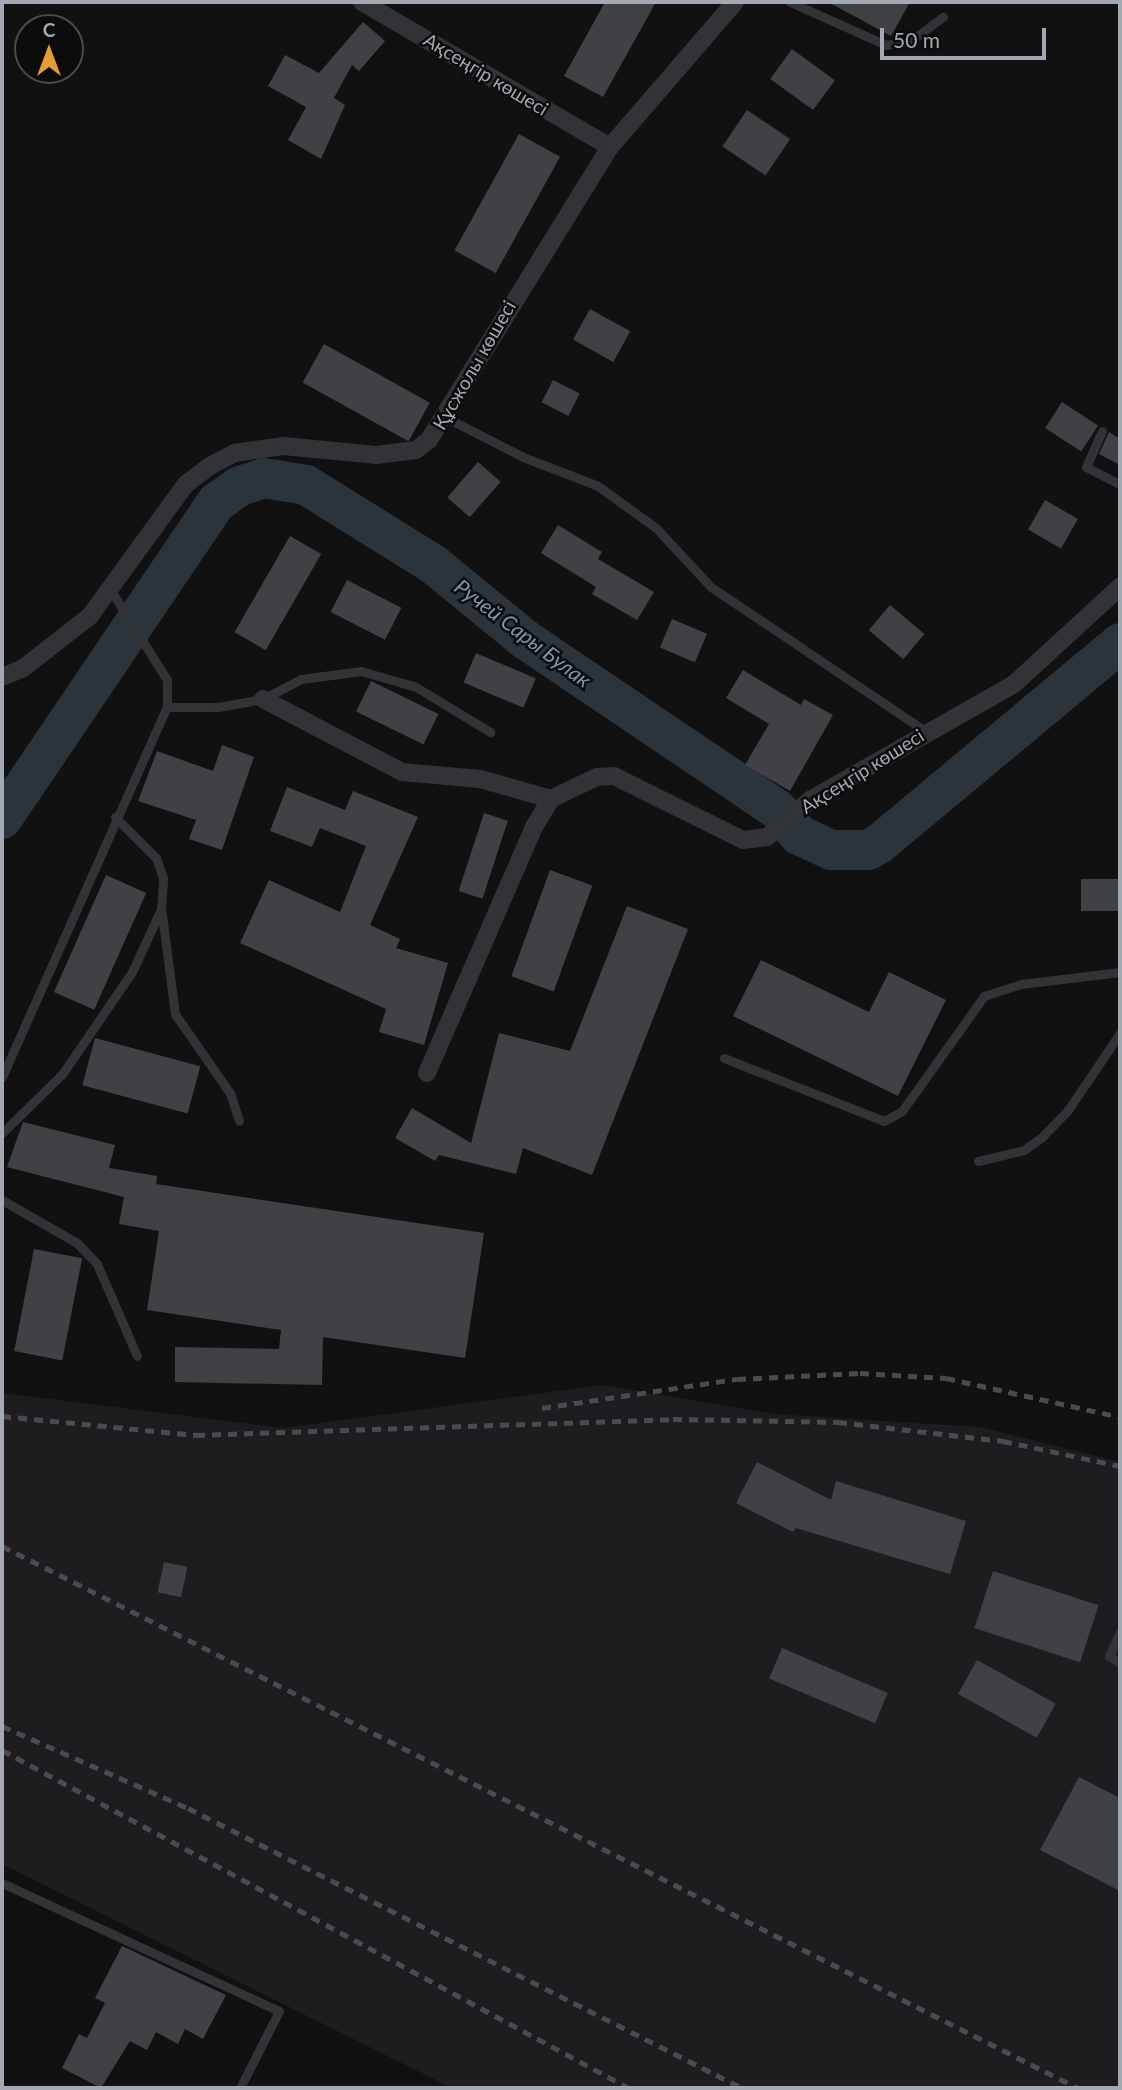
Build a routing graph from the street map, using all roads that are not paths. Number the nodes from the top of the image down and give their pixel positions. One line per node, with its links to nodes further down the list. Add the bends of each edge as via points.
1 (362, 2): 5 (street, Ақсеңгір көшесі)
2 (735, 2): 5 (street, Құсжолы көшесі)
3 (790, 2): 4 (lane, via 886,45 912,40)
4 (943, 17)
5 (610, 147): 6 (street, Құсжолы көшесі, via 525,277)
6 (445, 417): 10 (street, Құсжолы көшесі, via 416,450 376,455 283,446 234,453 186,484); 14 (lane, via 523,457 598,486 656,528 711,587)
7 (1102, 431): 8 (lane, via 1086,467)
8 (1120, 484)
9 (1120, 587): 14 (street, Ақсеңгір көшесі, via 1014,684)
10 (112, 593): 11 (street, Құсжолы көшесі, via 22,669); 13 (lane, via 167,680)
11 (2, 677)
12 (263, 699): 13 (lane, via 218,707); 15 (lane, via 301,679 361,671 416,687); 16 (street, via 402,772 480,779)
13 (167, 706): 17 (lane)
14 (925, 731): 16 (street, Ақсеңгір көшесі, via 810,800 767,837 743,840 614,776 597,777)
15 (490, 732)
16 (551, 799): 22 (street, via 534,827)
17 (115, 817): 18 (lane, via 156,858 163,878); 23 (lane)
18 (161, 909): 24 (lane, via 175,1014 230,1093); 25 (lane, via 132,972 63,1073)
19 (1120, 972): 21 (lane, via 1021,984 984,996 902,1111 884,1121)
20 (1120, 1033): 26 (lane, via 1068,1110 1042,1137 1024,1150)
21 (724, 1058)
22 (427, 1073)
23 (2, 1077)
24 (239, 1121)
25 (2, 1133)
26 (978, 1161)
27 (2, 1200): 28 (lane, via 77,1243 96,1264)
28 (137, 1356)
29 (1120, 1632): 30 (lane, via 1109,1656)
30 (1120, 1663)
31 (2, 1883): 32 (lane, via 279,2011)
32 (240, 2088)

